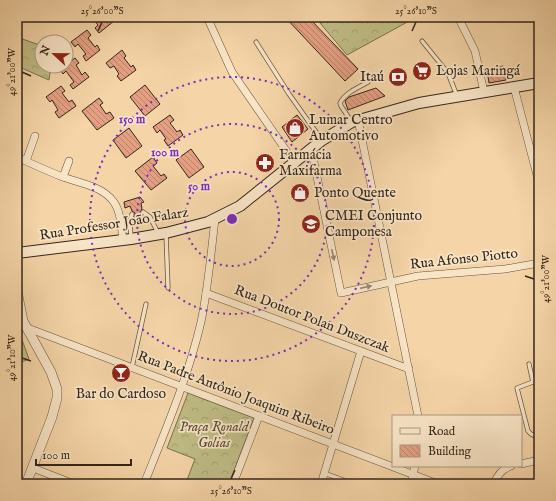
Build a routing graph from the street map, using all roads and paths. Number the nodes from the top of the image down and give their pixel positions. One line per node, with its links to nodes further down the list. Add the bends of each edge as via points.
1 (207, 17): 17 (street, via 232,72)
2 (458, 17): 8 (street, via 475,51)
3 (422, 41): 9 (lane, via 448,73)
4 (256, 42): 12 (lane)
5 (368, 82): 10 (lane, via 350,92 340,103)
6 (539, 83): 7 (main road, Rua Professor João Falarz)
7 (514, 87): 8 (main road, Rua Professor João Falarz); 19 (street)
8 (484, 92): 9 (main road, Rua Professor João Falarz)
9 (457, 97): 10 (main road, Rua Professor João Falarz, via 406,106)
10 (355, 121): 12 (main road, Rua Professor João Falarz); 27 (street)
11 (35, 136): 15 (street)
12 (321, 141): 13 (main road, Rua Professor João Falarz)
13 (311, 148): 17 (main road, Rua Professor João Falarz); 27 (street, Rua Afonso Piotto, one-way to 27, via 341,293)
14 (17, 157): 15 (street)
15 (26, 161): 18 (street)
16 (69, 161): 18 (street)
17 (294, 162): 22 (main road, Rua Professor João Falarz, via 240,206)
18 (63, 177): 24 (street, via 89,185 106,194 118,212)
19 (539, 182)
20 (143, 212): 23 (lane, via 150,216)
21 (132, 214): 24 (lane)
22 (215, 219): 23 (main road, Rua Professor João Falarz); 30 (street)
23 (162, 233): 24 (main road, Rua Professor João Falarz); 28 (lane)
24 (127, 239): 25 (main road, Rua Professor João Falarz)
25 (17, 253)
26 (539, 263): 27 (street, Rua Afonso Piotto, via 505,269 418,276)
27 (391, 282): 36 (street)
28 (168, 288)
29 (17, 291): 32 (street)
30 (206, 293): 33 (street, Rua Doutor Polan Duszczak); 37 (street, via 197,336)
31 (146, 304): 35 (lane)
32 (25, 327): 35 (street, Rua Padre Antônio Joaquim Ribeiro); 48 (street, via 51,372 57,394 55,408)
33 (361, 351): 36 (street, Rua Doutor Polan Duszczak); 41 (street)
34 (529, 364): 40 (lane, via 533,382 517,388 528,431)
35 (132, 367): 37 (street, Rua Padre Antônio Joaquim Ribeiro)
36 (409, 369): 38 (street)
37 (182, 386): 39 (street, Rua Padre Antônio Joaquim Ribeiro); 53 (street)
38 (418, 415)
39 (259, 416): 41 (street, Rua Padre Antônio Joaquim Ribeiro); 54 (street)
40 (539, 438)
41 (333, 444): 44 (street, Rua Padre Antônio Joaquim Ribeiro); 49 (street)
42 (539, 460): 43 (street)
43 (522, 464)
44 (392, 467)
45 (393, 467): 50 (street, Rua Padre Antônio Joaquim Ribeiro)
46 (415, 467): 50 (street)
47 (509, 467): 59 (street, via 499,474)
48 (33, 468): 51 (street); 52 (street)
49 (324, 473): 55 (street); 56 (lane)
50 (414, 475): 57 (street); 58 (street, Rua Padre Antônio Joaquim Ribeiro)
51 (26, 484)
52 (74, 484)
53 (144, 484)
54 (232, 484)
55 (321, 484)
56 (354, 484)
57 (411, 484)
58 (438, 484)
59 (494, 484)

